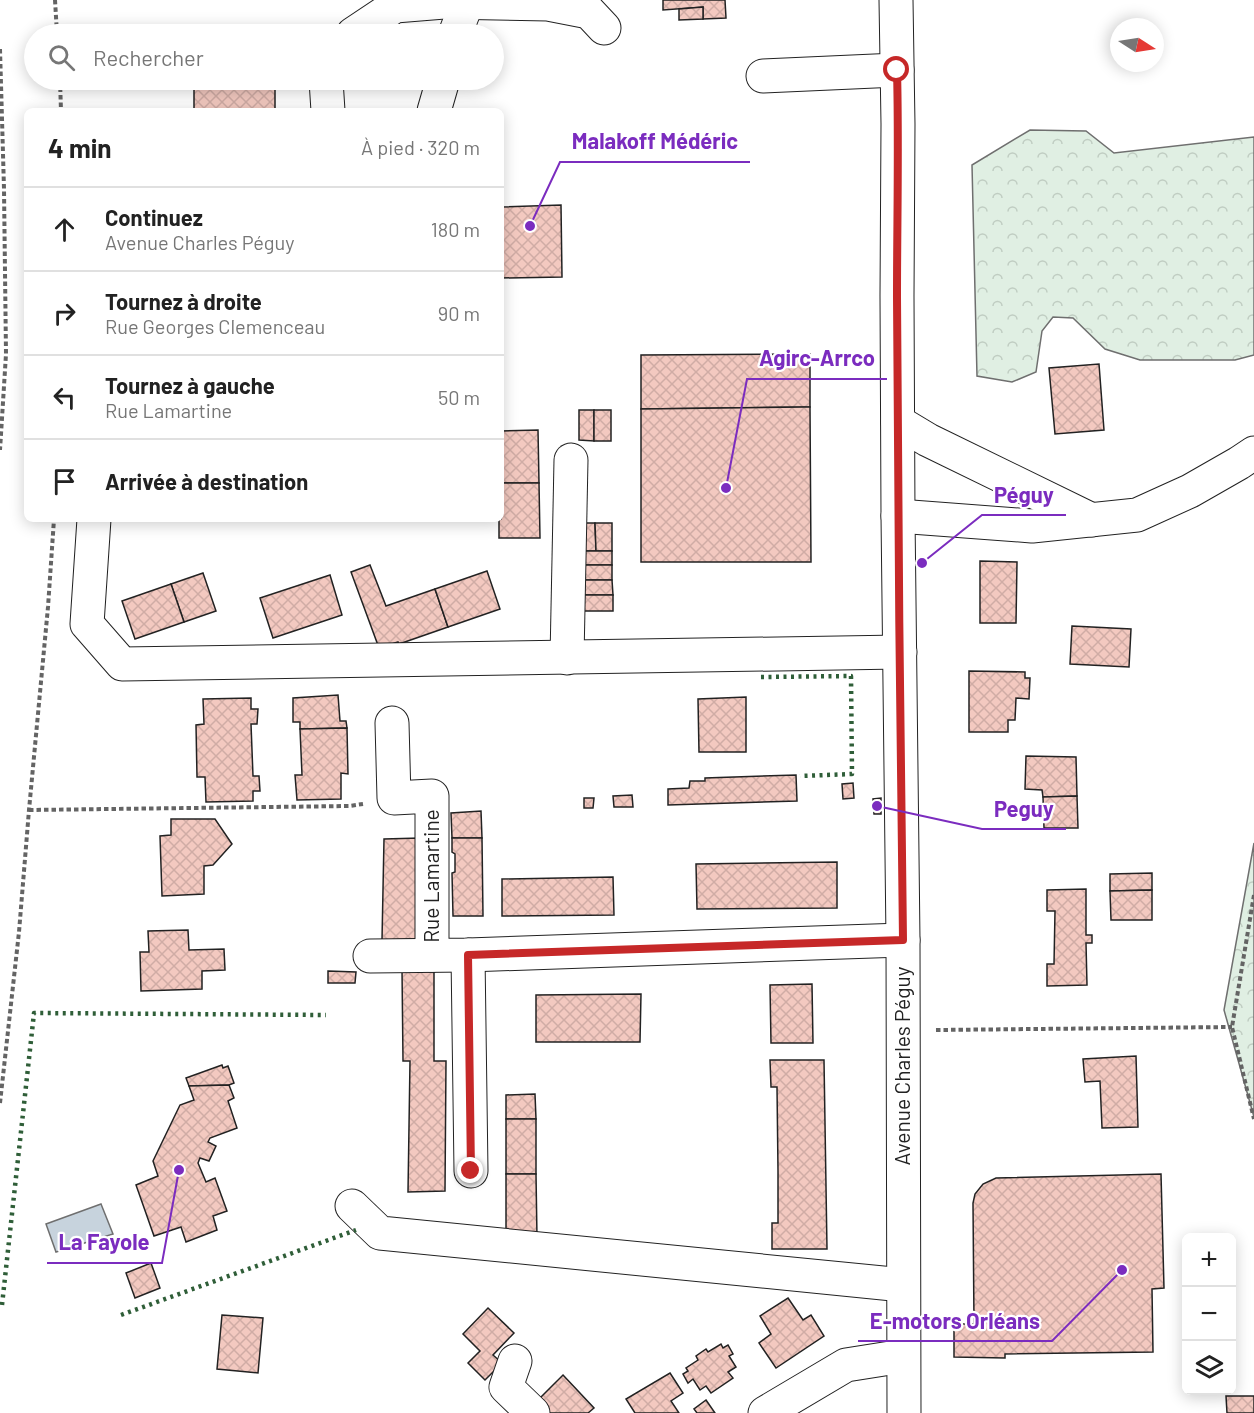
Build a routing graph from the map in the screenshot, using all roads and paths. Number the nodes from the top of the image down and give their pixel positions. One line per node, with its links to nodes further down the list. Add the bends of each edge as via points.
1 (55, 0): 4 (path)
2 (896, 0): 9 (street, Avenue Charles Péguy)
3 (466, 3): 5 (street, via 395,6); 6 (street); 7 (street, via 548,4 589,12)
4 (56, 24)
5 (367, 24)
6 (459, 24)
7 (604, 28)
8 (0, 49): 18 (path, via 6,354)
9 (897, 70): 10 (street); 17 (street, Avenue Charles Péguy)
10 (763, 75)
11 (60, 90): 14 (path)
12 (327, 90): 15 (street)
13 (440, 90): 16 (street)
14 (61, 108)
15 (328, 108)
16 (435, 108)
17 (898, 422): 21 (street, Avenue Charles Péguy); 22 (street)
18 (0, 450)
19 (1254, 453): 22 (street, via 1190,491 1137,514)
20 (571, 460): 26 (street)
21 (898, 516): 22 (street, via 1032,526); 25 (street, Avenue Charles Péguy)
22 (1092, 520)
23 (54, 522): 29 (path)
24 (94, 522): 26 (street, via 87,624 122,664)
25 (900, 652): 26 (street); 31 (street, Avenue Charles Péguy)
26 (567, 658)
27 (392, 723): 28 (street)
28 (394, 798): 29 (path, via 349,806); 32 (street, Rue Lamartine, via 432,796)
29 (28, 810): 37 (path)
30 (1254, 895): 35 (path)
31 (903, 940): 33 (street); 41 (street, Avenue Charles Péguy)
32 (432, 955): 33 (street); 34 (street)
33 (468, 955): 39 (street, Rue Lamartine)
34 (370, 956)
35 (1232, 1028): 36 (path); 38 (path)
36 (929, 1030)
37 (0, 1103)
38 (1254, 1119)
39 (471, 1171)
40 (352, 1206): 41 (street, via 380,1233)
41 (903, 1285): 42 (street, Avenue Charles Péguy)
42 (903, 1356): 45 (street, via 846,1365); 46 (street, Avenue Charles Péguy)
43 (515, 1361): 44 (street, via 506,1387)
44 (533, 1413)
45 (765, 1413)
46 (904, 1413)

